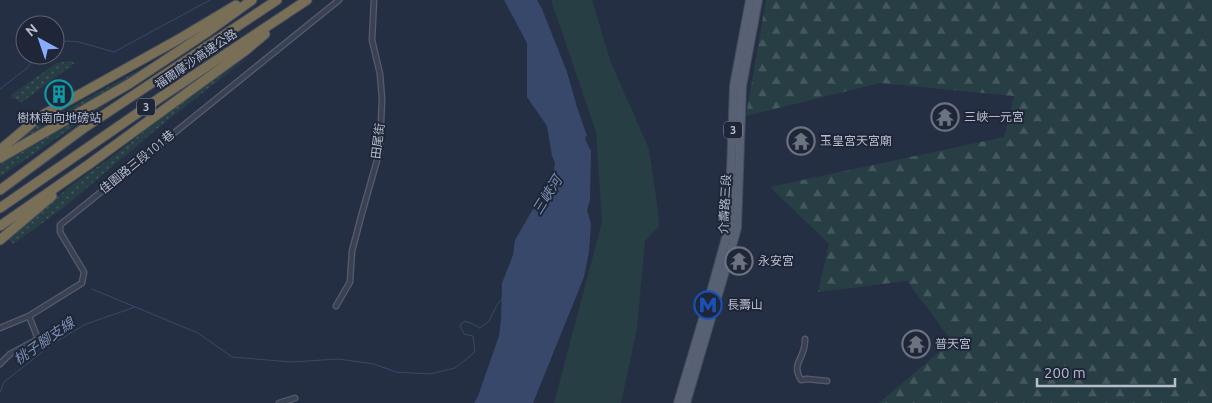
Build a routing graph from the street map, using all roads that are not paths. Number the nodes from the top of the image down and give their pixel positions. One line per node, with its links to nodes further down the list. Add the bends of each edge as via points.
1 (245, 0): 10 (highway, via 39,117)
2 (252, 0): 11 (highway, via 128,84)
3 (277, 0): 13 (highway, 福爾摩沙高速公路 / 3, via 92,123)
4 (307, 0): 9 (highway, 福爾摩沙高速公路 / 3)
5 (339, 0): 18 (street, 佳園路三段101巷, via 60,225 60,232 84,272 84,278 82,283)
6 (374, 0): 17 (street, 田尾街, via 372,40 382,99 380,150 352,251 350,282)
7 (750, 0): 25 (main road, 介壽路三段 / 3, via 734,86 729,227)
8 (758, 0): 26 (main road, 介壽路三段 / 3, via 742,86 737,228)
9 (294, 10): 12 (highway, via 246,50); 14 (highway, 福爾摩沙高速公路 / 3)
10 (0, 150)
11 (0, 158)
12 (88, 166): 15 (highway); 16 (highway)
13 (0, 190)
14 (0, 208)
15 (0, 226)
16 (0, 240)
17 (336, 306)
18 (29, 316): 19 (street, 佳園路三段101巷); 21 (street, via 38,339 10,354)
19 (0, 328)
20 (805, 339): 22 (street, via 796,365 798,375 801,380)
21 (0, 364)
22 (827, 381)
23 (294, 398): 24 (street)
24 (279, 403)
25 (678, 403)
26 (686, 403)

